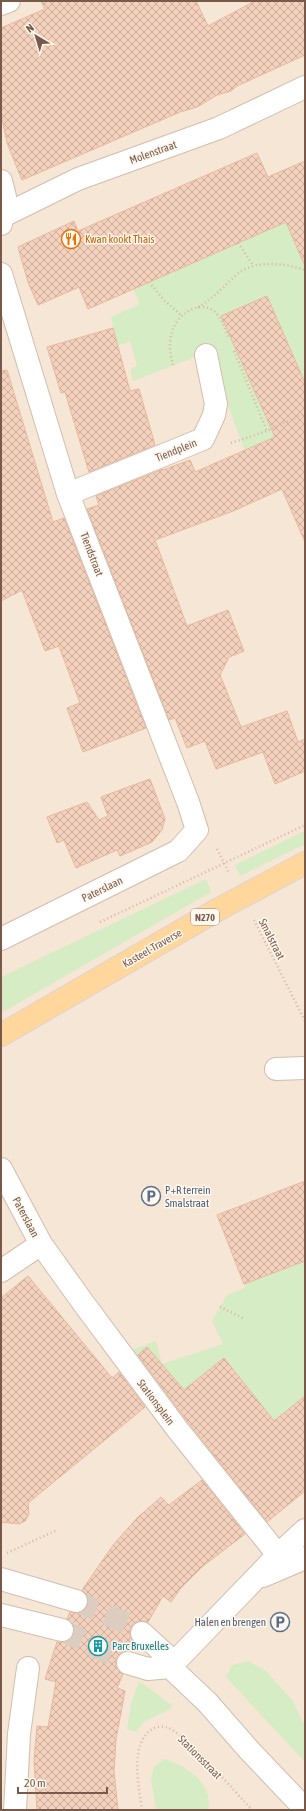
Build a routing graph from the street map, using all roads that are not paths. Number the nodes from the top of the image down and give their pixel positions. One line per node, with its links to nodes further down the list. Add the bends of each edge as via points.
1 (9, 1): 2 (street)
2 (1, 4)
3 (305, 87): 5 (street, Molenstraat, via 219,128 78,179)
4 (1, 181): 5 (street, via 5,197)
5 (1, 219)
6 (1, 274): 8 (street, Tiendstraat)
7 (206, 355): 8 (street, Tiendplein, via 216,404 203,439)
8 (68, 494): 9 (street, Tiendstraat)
9 (197, 830): 11 (street, Paterslaan, via 178,851)
10 (305, 863): 12 (main road, Kasteel-Traverse / N270, via 241,896)
11 (1, 939)
12 (1, 1035)
13 (276, 1068): 14 (street)
14 (305, 1068)
15 (1, 1169): 16 (street, Paterslaan)
16 (41, 1244): 17 (street); 19 (street, Stationsplein, via 178,1430)
17 (1, 1271)
18 (305, 1530): 19 (street)
19 (278, 1555): 22 (street)
20 (305, 1558): 22 (street)
21 (1, 1579): 23 (street)
22 (256, 1579): 28 (street)
23 (76, 1601)
24 (1, 1616): 25 (street)
25 (62, 1630)
26 (142, 1633): 28 (street, via 166,1655)
27 (128, 1663): 28 (street, via 148,1669)
28 (170, 1667): 30 (street, via 207,1702)
29 (28, 1668): 31 (street, via 19,1734)
30 (305, 1809)
31 (15, 1810)

